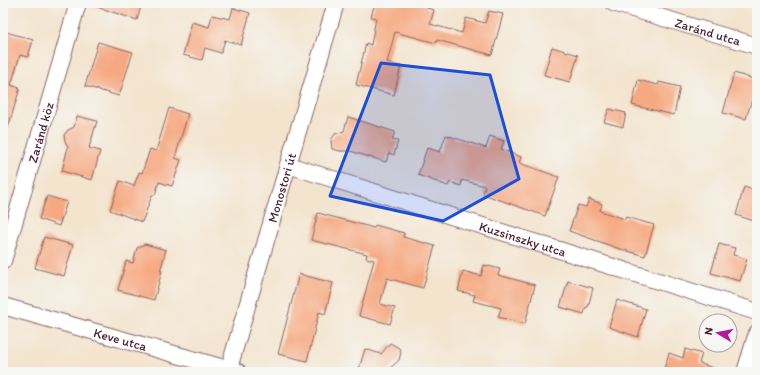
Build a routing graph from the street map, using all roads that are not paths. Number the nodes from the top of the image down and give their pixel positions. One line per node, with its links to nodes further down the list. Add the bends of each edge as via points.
1 (78, 3): 6 (street, Zaránd köz)
2 (336, 3): 5 (street, Monostori út)
3 (613, 3): 4 (street, Zaránd utca)
4 (757, 46)
5 (288, 165): 8 (street, Kuzsinszky utca); 10 (street, Monostori út)
6 (3, 261)
7 (3, 306): 10 (street, Keve utca)
8 (757, 312)
9 (757, 333): 11 (street)
10 (231, 371)
11 (745, 372)

